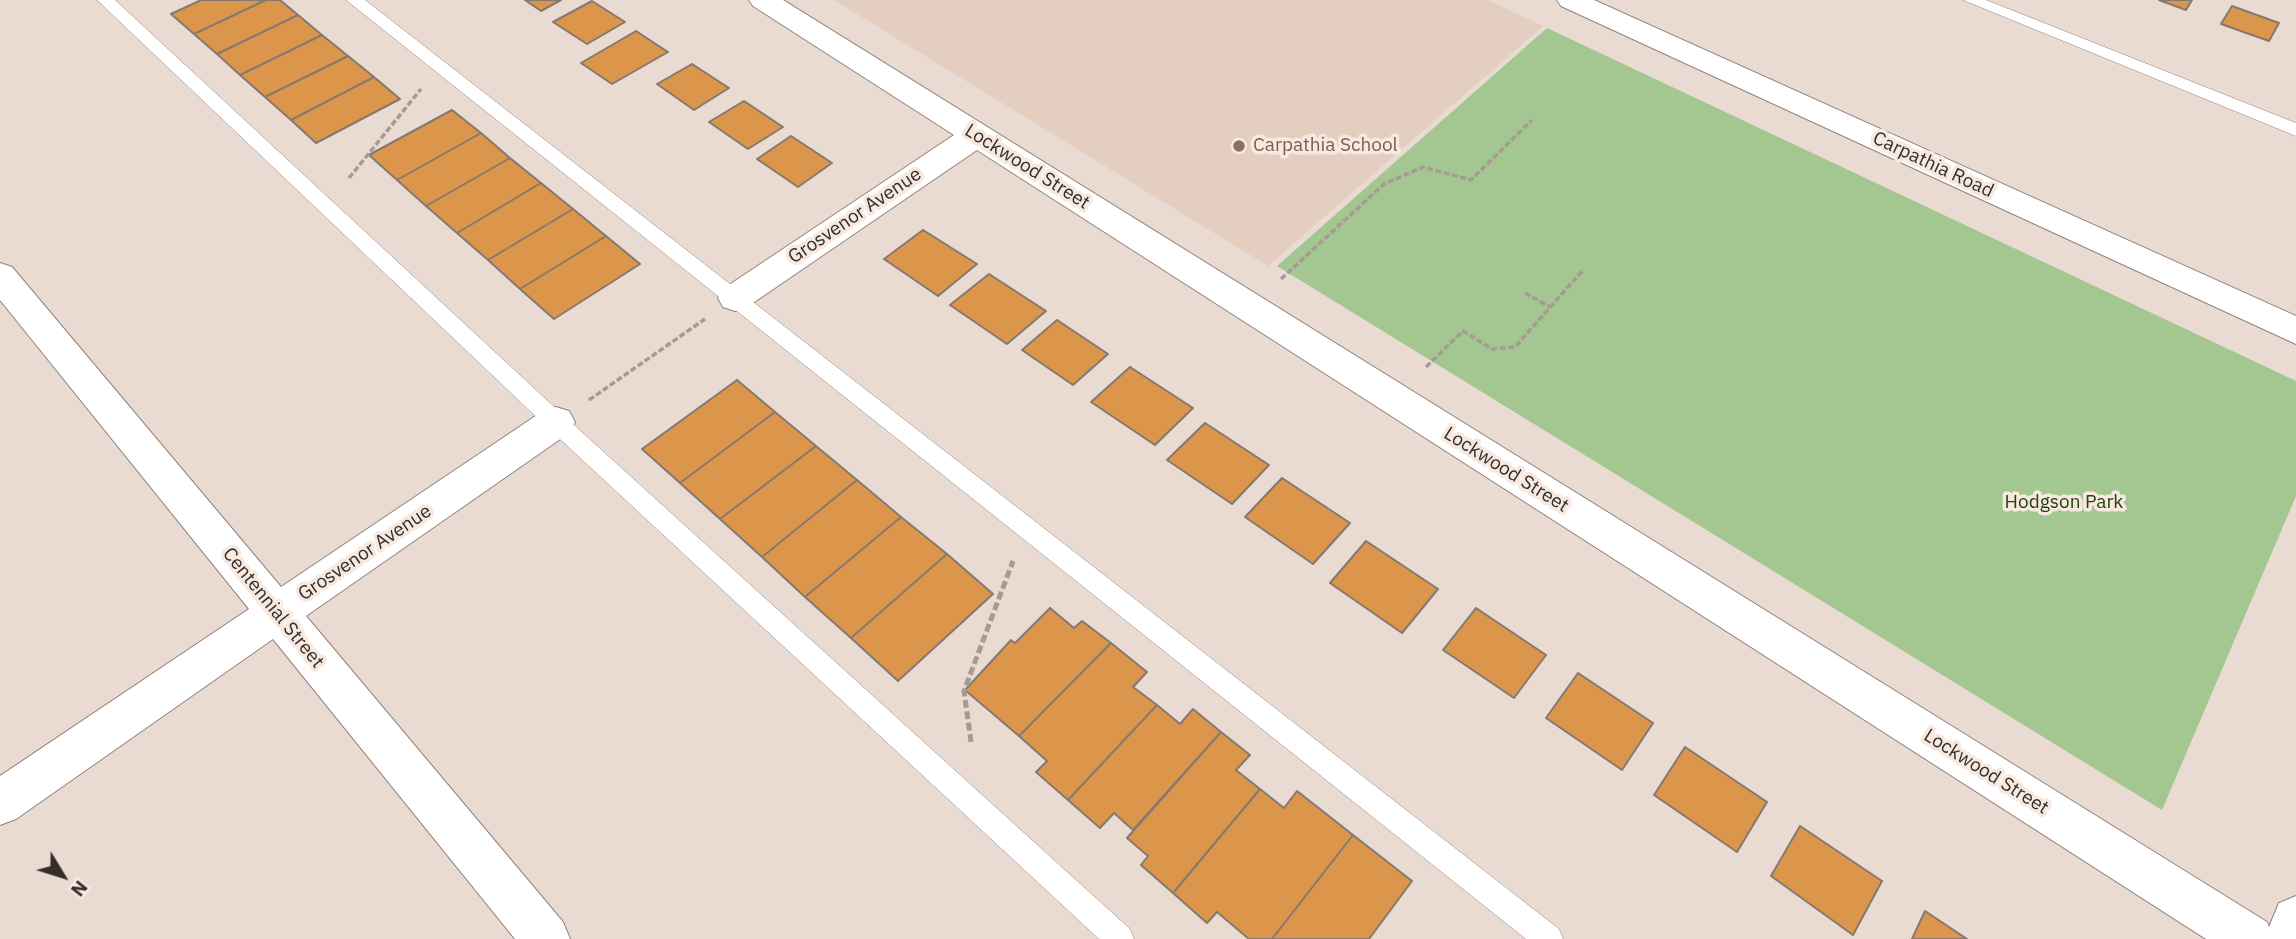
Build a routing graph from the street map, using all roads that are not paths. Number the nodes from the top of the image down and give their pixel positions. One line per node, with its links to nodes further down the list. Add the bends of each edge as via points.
1 (106, 0): 11 (lane)
2 (354, 0): 9 (lane)
3 (763, 0): 7 (street, Lockwood Street)
4 (1571, 0): 10 (street, Carpathia Road)
5 (1971, 0): 6 (lane)
6 (2296, 130)
7 (976, 135): 9 (street, Grosvenor Avenue); 18 (street, Lockwood Street)
8 (0, 276): 12 (street, Centennial Street)
9 (735, 298): 17 (lane)
10 (2296, 331)
11 (556, 422): 12 (street, Grosvenor Avenue); 16 (lane)
12 (276, 613): 13 (street, Grosvenor Avenue); 15 (street, Centennial Street)
13 (0, 803)
14 (2296, 920): 19 (street)
15 (546, 939)
16 (1120, 939)
17 (1549, 939)
18 (2250, 939)
19 (2289, 939)

